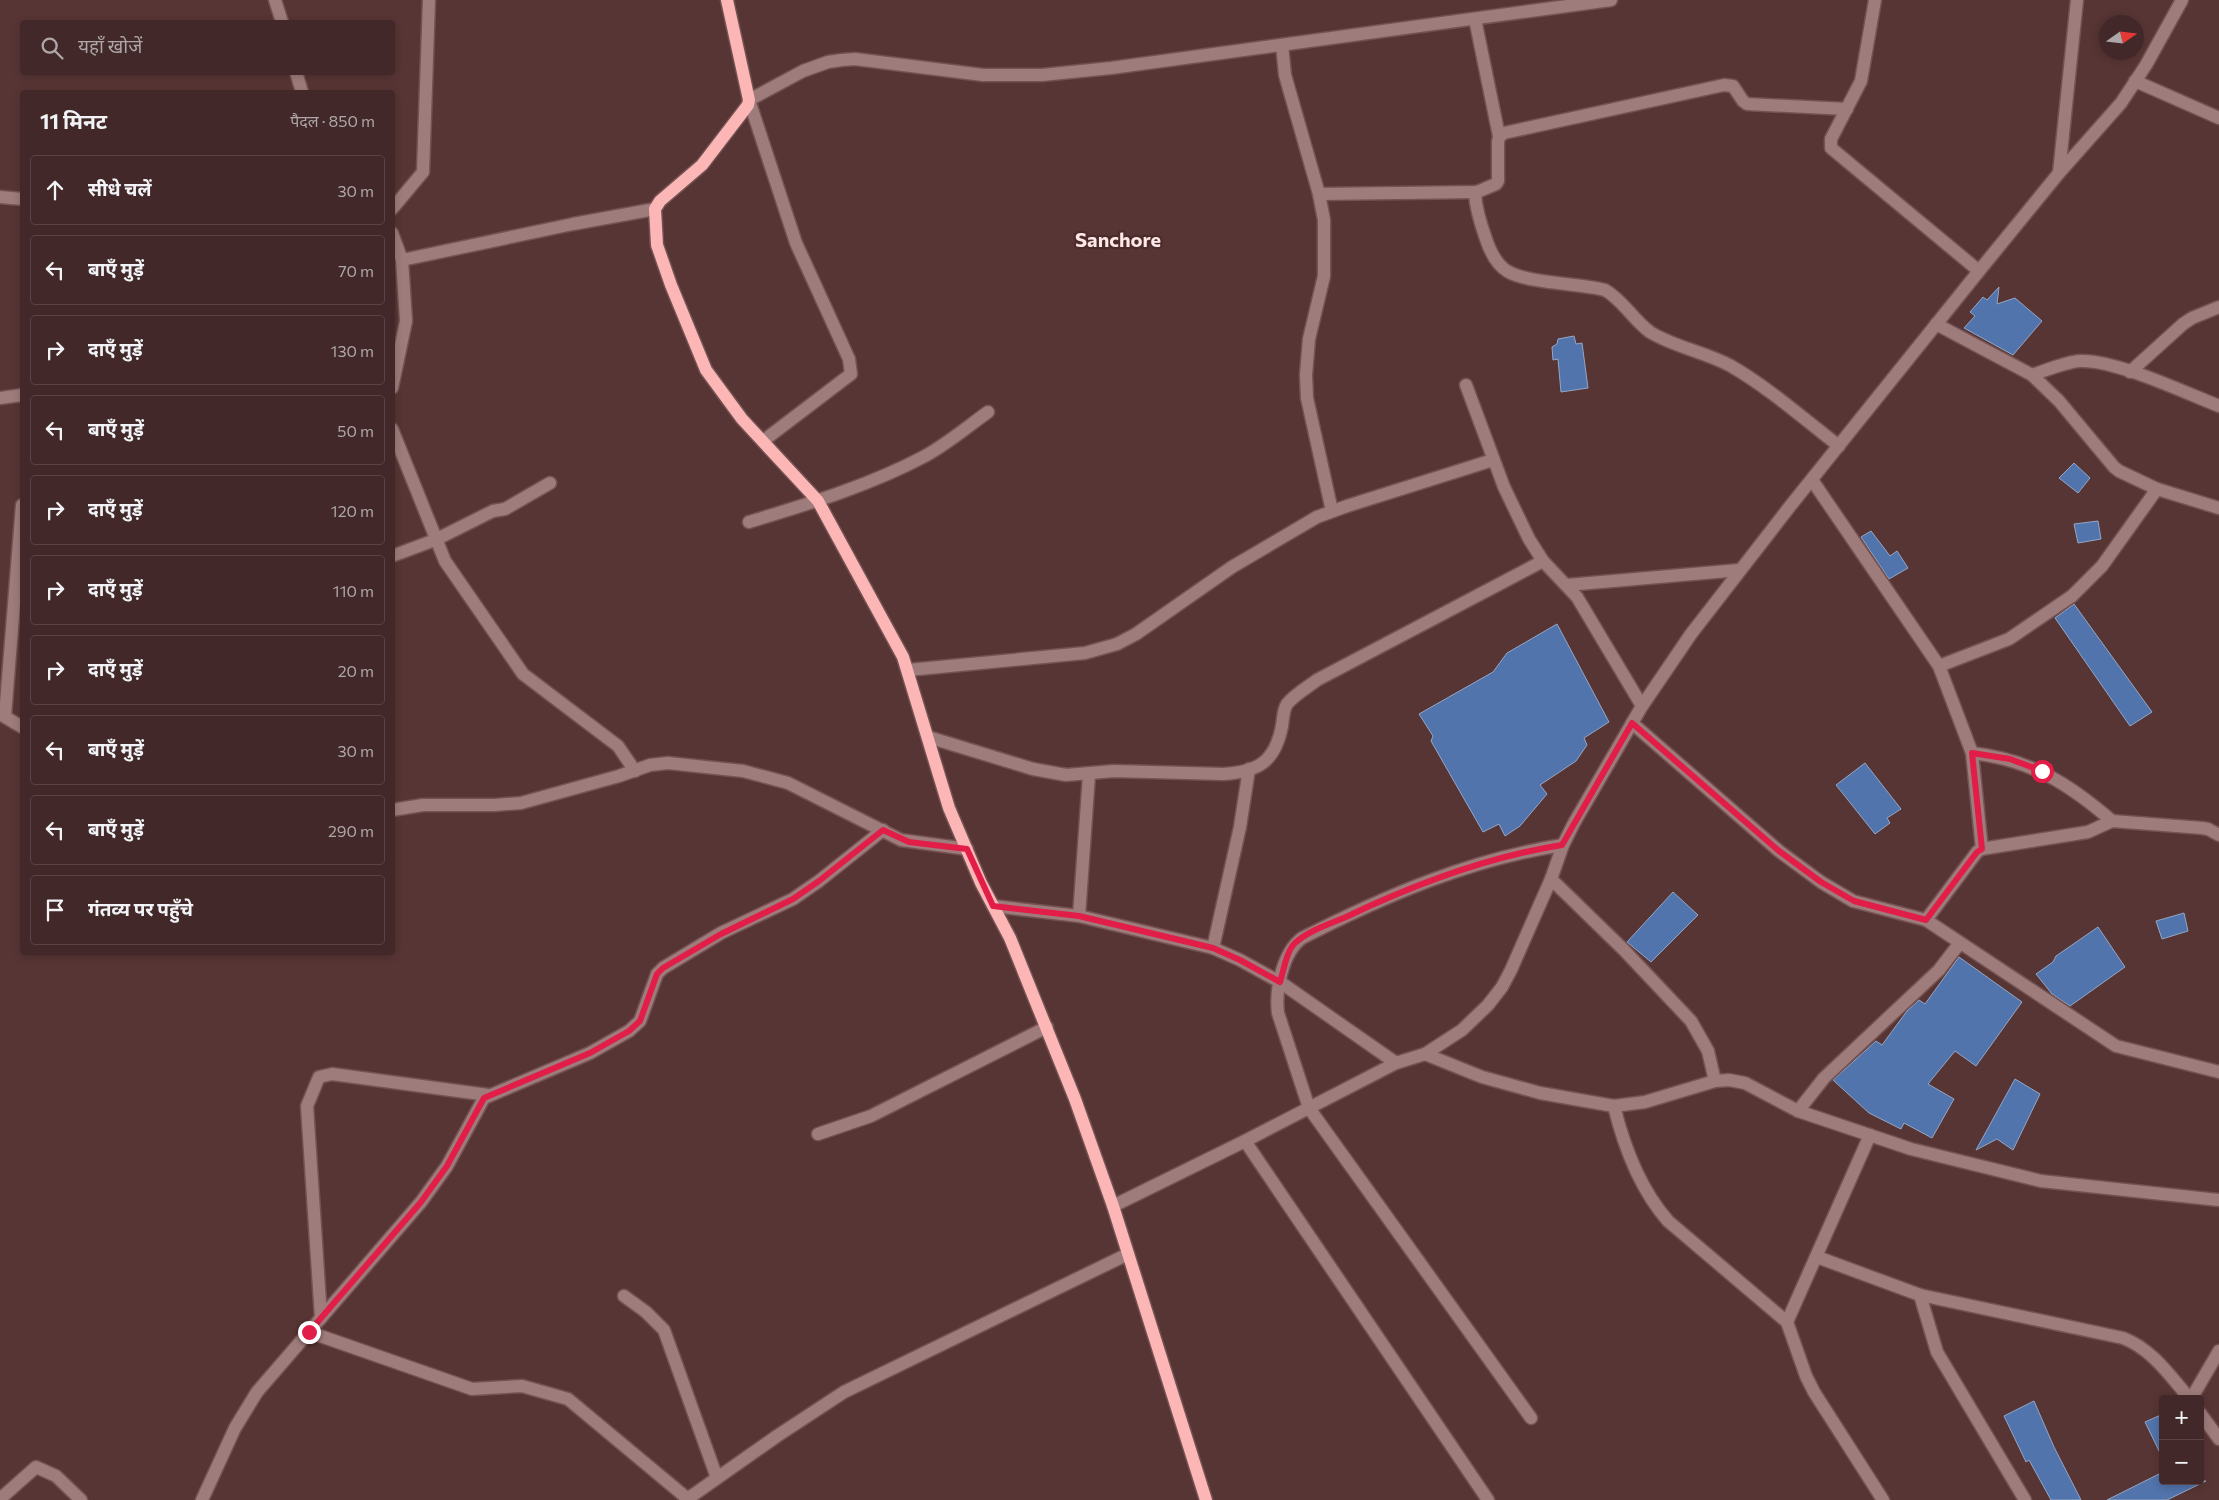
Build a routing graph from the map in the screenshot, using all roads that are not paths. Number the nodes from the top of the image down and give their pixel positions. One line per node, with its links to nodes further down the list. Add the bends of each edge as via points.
1 (276, 0): 9 (street)
2 (429, 0): 23 (street, via 423,172)
3 (727, 0): 14 (main road)
4 (1611, 0): 8 (street)
5 (1875, 0): 15 (street, via 1861,81)
6 (2077, 0): 18 (street)
7 (2182, 0): 12 (street)
8 (1475, 19): 10 (street); 17 (street)
9 (281, 20)
10 (1282, 45): 14 (street, via 1042,74 983,75 842,60 803,71); 20 (street, via 1285,75)
11 (297, 75): 13 (street)
12 (2135, 81): 16 (street); 18 (street, via 2121,103)
13 (301, 90)
14 (749, 100): 24 (main road, via 712,153 665,195); 39 (street, via 796,244 849,359 851,374)
15 (1847, 109): 17 (street, via 1747,104 1733,86 1724,85); 27 (street, via 1831,148)
16 (2219, 118)
17 (1500, 136): 19 (street, via 1500,178 1496,184)
18 (2059, 173): 27 (street)
19 (1477, 192): 20 (street); 40 (street, via 1478,213 1490,248 1506,270 1544,281 1605,290 1652,333 1742,373)
20 (1319, 194): 47 (street, via 1326,259 1307,353 1307,398)
21 (0, 197): 22 (street)
22 (20, 199)
23 (395, 205)
24 (655, 209): 26 (street); 39 (main road, via 657,245 706,370)
25 (395, 242): 26 (street)
26 (402, 260): 31 (street, via 406,321)
27 (1979, 271): 29 (street)
28 (2219, 307): 30 (street, via 2183,324)
29 (1936, 324): 32 (street); 40 (street)
30 (2130, 372): 32 (street, via 2079,361); 36 (street)
31 (395, 374)
32 (2032, 375): 44 (street, via 2055,396 2114,467)
33 (1466, 385): 41 (street)
34 (20, 395): 35 (street)
35 (0, 398)
36 (2219, 406)
37 (988, 412): 45 (street, via 915,461)
38 (395, 437): 50 (street)
39 (763, 440): 45 (main road)
40 (1839, 446): 42 (street)
41 (1493, 460): 47 (street); 52 (street, via 1529,539)
42 (1812, 480): 53 (street); 55 (street)
43 (550, 483): 50 (street, via 505,509 493,511)
44 (2157, 489): 46 (street); 55 (street, via 2102,566 2072,596 2009,639)
45 (818, 501): 48 (street); 56 (main road)
46 (2219, 508)
47 (1332, 511): 56 (street, via 1232,567 1117,644 1085,653)
48 (750, 522)
49 (20, 527): 58 (street)
50 (435, 540): 51 (street); 63 (street, via 445,561 523,674 618,746)
51 (395, 555)
52 (1544, 561): 54 (street); 64 (street, via 1317,680 1286,705 1280,738 1273,754)
53 (1739, 570): 54 (street); 57 (street)
54 (1567, 585): 57 (street)
55 (1939, 666): 62 (street)
56 (908, 670): 61 (main road)
57 (1642, 706): 59 (street)
58 (3, 715): 60 (street)
59 (1632, 723): 70 (street); 76 (street, via 1779,851 1821,882 1854,901)
60 (20, 726)
61 (928, 737): 65 (street, via 1033,769); 71 (main road, via 949,808)
62 (1972, 753): 67 (street, via 2010,759 2042,771); 72 (street)
63 (634, 770): 66 (street, via 522,803 422,805); 68 (street, via 668,763 758,774 803,789)
64 (1249, 770): 65 (street, via 1223,774 1114,771); 78 (street)
65 (1089, 775): 75 (street)
66 (395, 810)
67 (2112, 821): 69 (street, via 2202,828); 72 (street, via 2088,832)
68 (883, 830): 71 (street, via 909,842); 85 (street, via 793,899 721,934 663,968 657,974 640,1021 629,1031 590,1053)
69 (2219, 835)
70 (1562, 845): 73 (street); 79 (street, via 1522,851 1437,877 1307,935 1293,945)
71 (967, 849): 74 (main road)
72 (1982, 849): 76 (street)
73 (1551, 880): 81 (street, via 1502,987 1475,1018); 84 (street, via 1691,1021 1708,1051)
74 (993, 906): 75 (street); 80 (main road)
75 (1079, 916): 78 (street)
76 (1926, 920): 77 (street)
77 (1959, 944): 83 (street, via 2116,1046); 88 (street, via 1939,970 1824,1078)
78 (1213, 948): 79 (street)
79 (1280, 982): 82 (street); 87 (street, via 1278,1013)
80 (1047, 1027): 89 (street, via 871,1116); 93 (main road)
81 (1425, 1054): 82 (street); 86 (street, via 1482,1077 1540,1093)
82 (1396, 1062): 87 (street)
83 (2219, 1072)
84 (1714, 1081): 86 (street, via 1645,1102); 88 (street, via 1745,1083)
85 (488, 1095): 98 (street, via 447,1166 421,1202); 98 (street, via 332,1074 320,1077 307,1106)
86 (1614, 1106): 99 (street, via 1629,1158 1659,1211)
87 (1309, 1108): 91 (street); 104 (street)
88 (1798, 1110): 90 (street)
89 (818, 1134)
90 (1870, 1136): 92 (street, via 2041,1181); 95 (street)
91 (1246, 1141): 93 (street); 113 (street)
92 (2219, 1200)
93 (1113, 1206): 94 (main road)
94 (1128, 1254): 107 (street, via 844,1392); 112 (main road)
95 (1817, 1257): 96 (street); 99 (street)
96 (1920, 1295): 102 (street, via 2138,1343); 115 (street, via 1937,1352)
97 (624, 1296): 107 (street, via 664,1330)
98 (322, 1318): 100 (street)
99 (1787, 1322): 114 (street, via 1814,1392)
100 (309, 1332): 109 (street, via 472,1389 522,1386 568,1399); 111 (street, via 245,1410)
101 (2219, 1352): 103 (street)
102 (2187, 1395)
103 (2192, 1395)
104 (1531, 1418)
105 (2204, 1418): 106 (street)
106 (2219, 1439)
107 (716, 1478): 109 (street)
108 (0, 1499): 110 (street, via 36,1467 56,1476)
109 (687, 1499)
110 (81, 1500)
111 (202, 1500)
112 (1206, 1500)
113 (1488, 1500)
114 (1883, 1500)
115 (2025, 1500)

